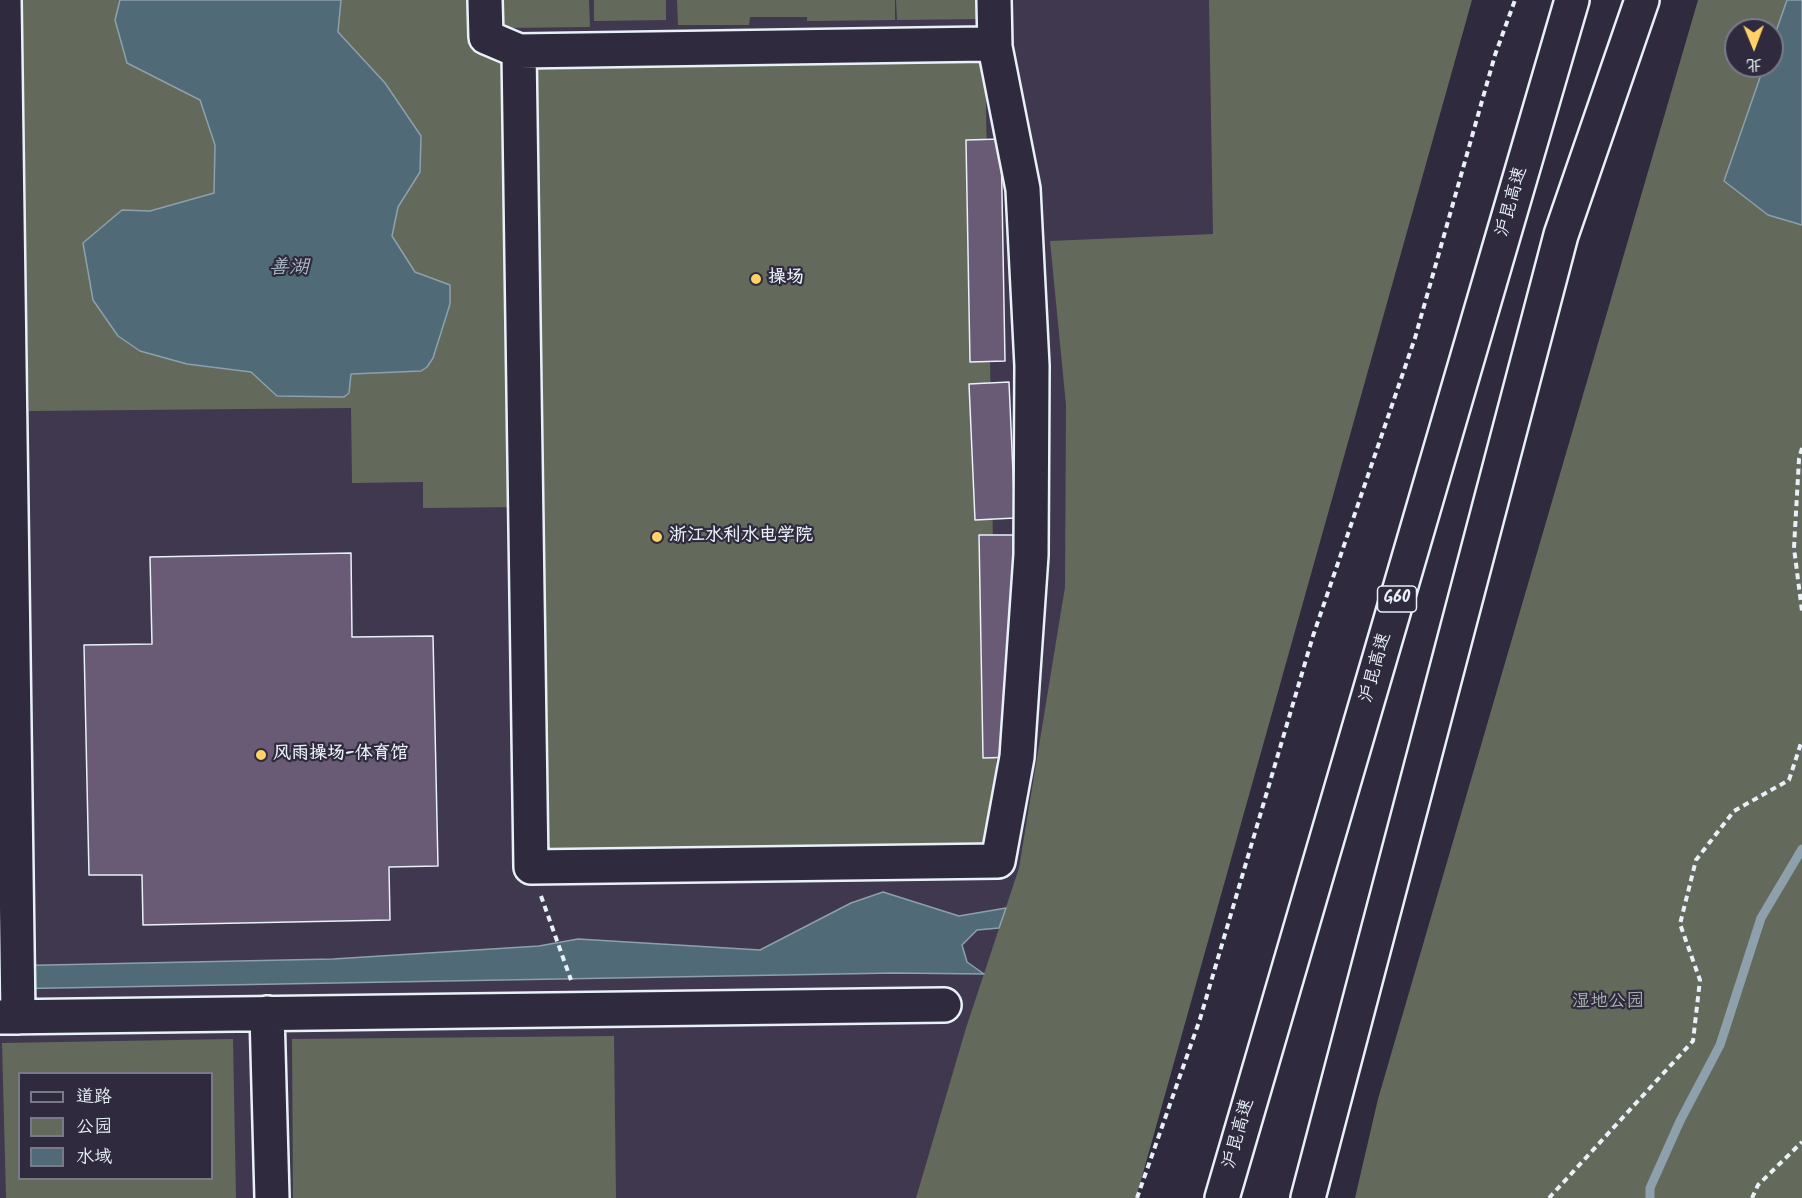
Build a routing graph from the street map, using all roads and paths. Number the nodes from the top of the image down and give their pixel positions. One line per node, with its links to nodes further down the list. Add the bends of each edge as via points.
1 (4, 0): 9 (main road)
2 (485, 0): 8 (main road, via 486,37)
3 (994, 0): 14 (main road, via 995,47 1023,189 1032,366 1031,555 1018,745 998,861)
4 (1515, 0): 21 (path, via 1495,55 1414,338 1313,636 1200,1019)
5 (1572, 0): 22 (main road, 沪昆高速 / G60)
6 (1642, 0): 23 (main road, via 1561,235)
7 (986, 44): 8 (main road)
8 (519, 51): 14 (main road)
9 (5, 366): 11 (main road)
10 (1802, 448): 12 (path, via 1794,548)
11 (5, 451): 16 (main road, via 18,959)
12 (1802, 611)
13 (1802, 740): 24 (path, via 1789,780 1734,812 1695,860 1680,924 1700,980 1693,1041)
14 (531, 867): 17 (path)
15 (944, 1005): 17 (main road)
16 (12, 1009): 18 (main road)
17 (581, 1009): 18 (main road)
18 (267, 1013): 20 (main road)
19 (1802, 1143): 25 (path, via 1758,1185)
20 (272, 1198)
21 (1137, 1198)
22 (1222, 1198)
23 (1308, 1198)
24 (1549, 1198)
25 (1752, 1198)

